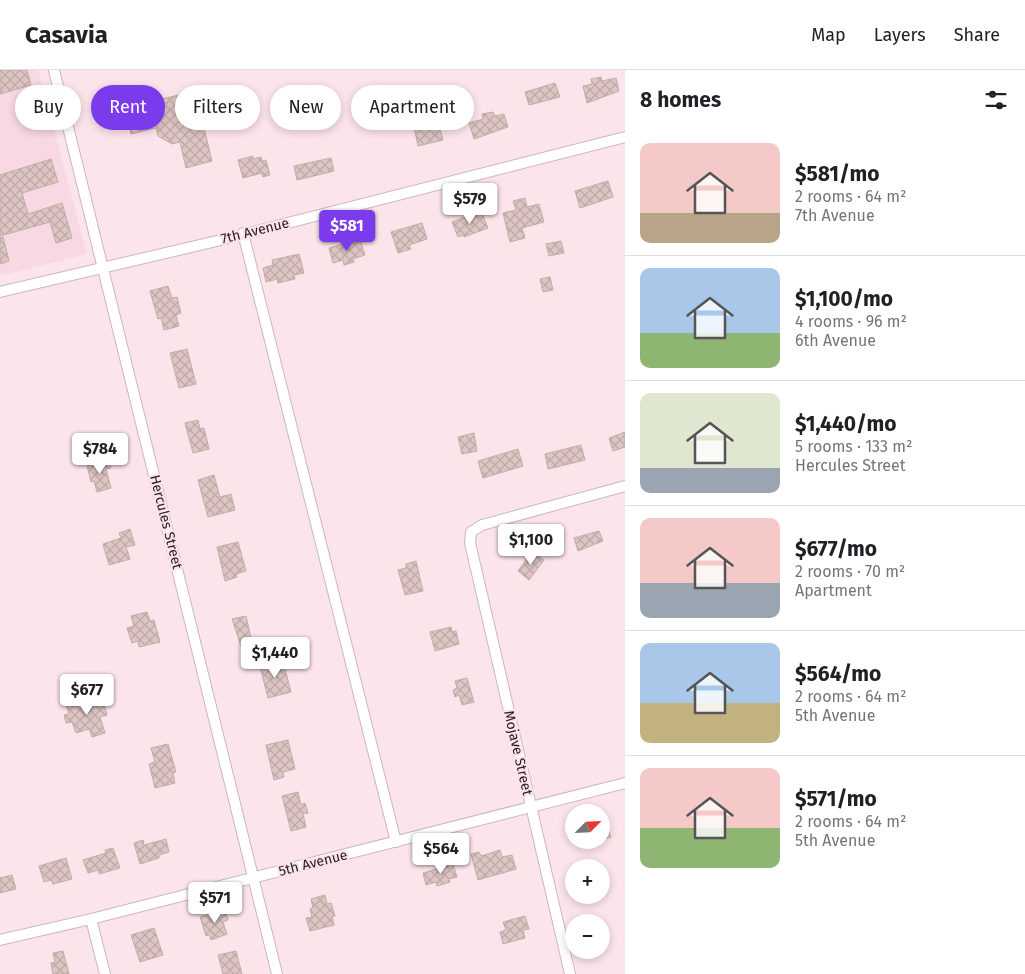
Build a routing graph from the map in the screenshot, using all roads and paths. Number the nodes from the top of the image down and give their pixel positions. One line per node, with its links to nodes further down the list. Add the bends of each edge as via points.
1 (54, 70): 4 (street, Hercules Street)
2 (625, 137): 3 (street, 7th Avenue)
3 (243, 234): 4 (street, 7th Avenue); 9 (street)
4 (104, 266): 5 (street, 7th Avenue); 10 (street, Hercules Street)
5 (0, 292)
6 (625, 486): 8 (street, Mojave Street, via 482,525 471,532 470,543)
7 (625, 783): 8 (street, 5th Avenue)
8 (531, 808): 9 (street, 5th Avenue); 15 (street, Mojave Street)
9 (396, 842): 10 (street, 5th Avenue)
10 (253, 877): 11 (street, 5th Avenue); 14 (street, Hercules Street)
11 (92, 919): 12 (street, 5th Avenue); 13 (street)
12 (0, 940)
13 (105, 974)
14 (278, 974)
15 (570, 974)

